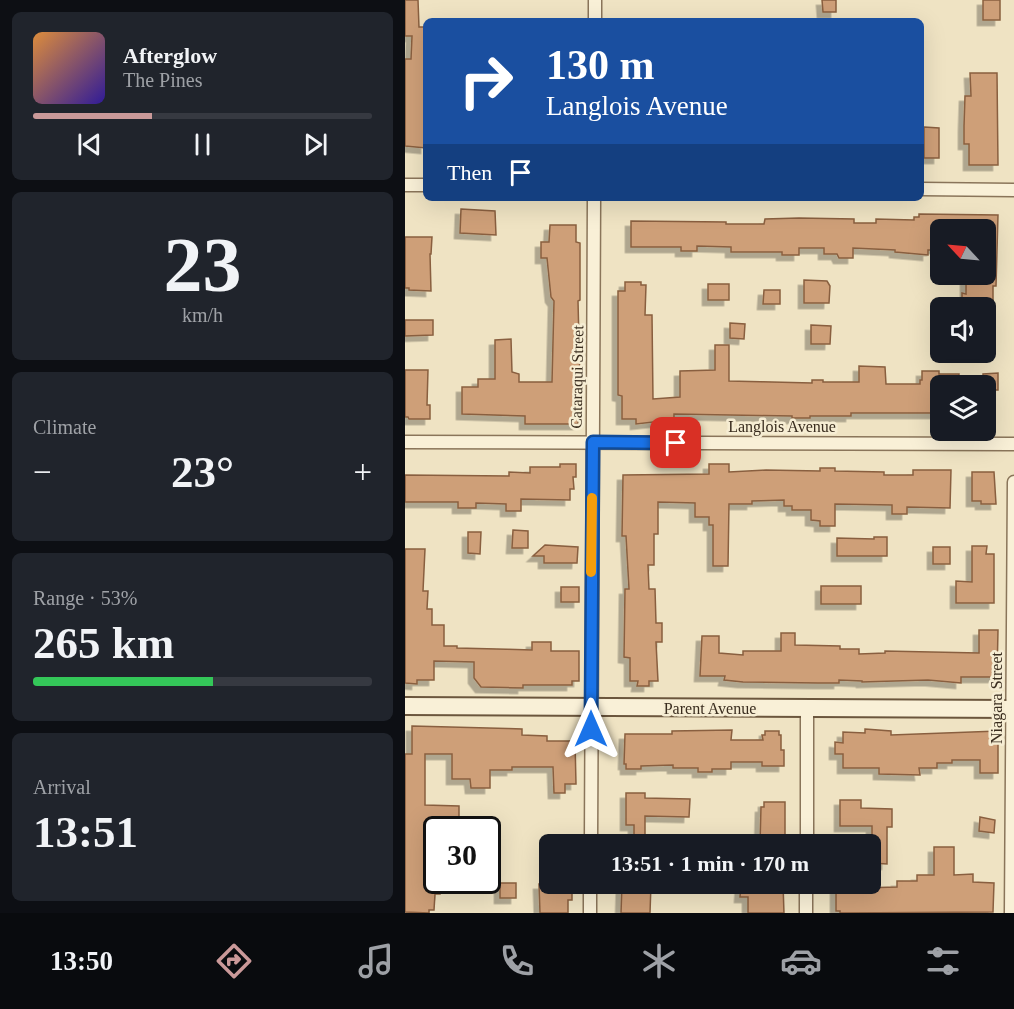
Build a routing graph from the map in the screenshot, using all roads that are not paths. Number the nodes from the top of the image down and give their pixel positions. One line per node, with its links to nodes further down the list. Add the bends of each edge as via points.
1 (595, 0): 2 (street)
2 (595, 18)
3 (405, 185): 4 (street)
4 (423, 185)
5 (924, 189): 6 (street)
6 (1014, 190)
7 (594, 201): 9 (street, Cataraqui Street)
8 (405, 442): 9 (street, Langlois Avenue)
9 (593, 442): 10 (street, Langlois Avenue); 13 (street, Cataraqui Street)
10 (1014, 444)
11 (1014, 482): 15 (street, Niagara Street)
12 (405, 706): 13 (street, Parent Avenue)
13 (591, 707): 14 (street, Parent Avenue); 16 (street, Cataraqui Street)
14 (807, 708): 15 (street, Parent Avenue); 17 (street)
15 (1013, 709): 22 (street, Niagara Street)
16 (591, 834)
17 (807, 834)
18 (590, 894): 20 (street)
19 (806, 894): 21 (street)
20 (590, 913)
21 (806, 913)
22 (1011, 913)

